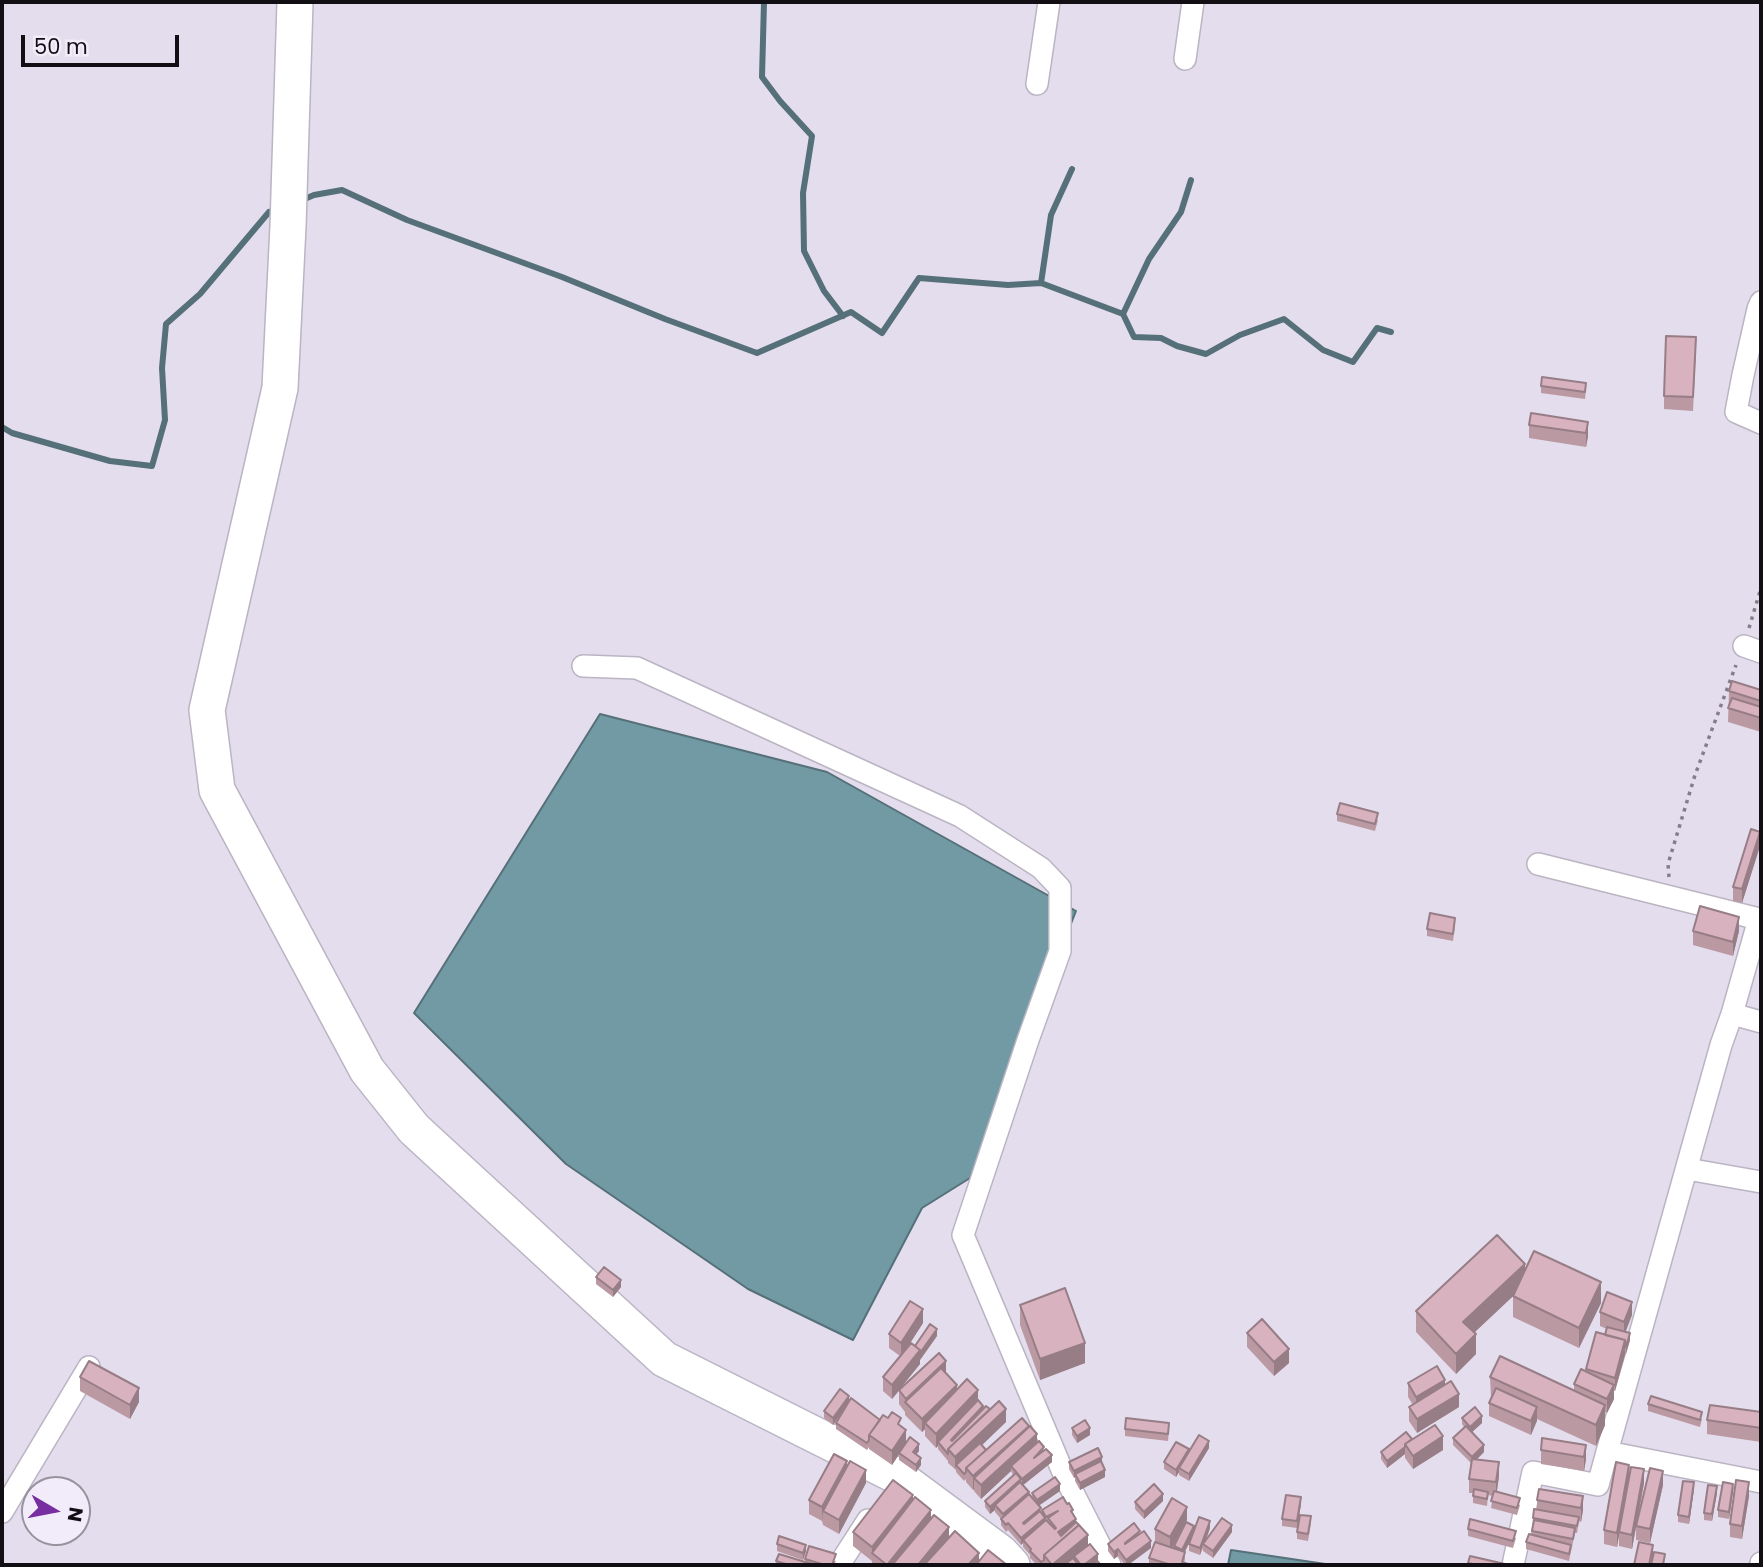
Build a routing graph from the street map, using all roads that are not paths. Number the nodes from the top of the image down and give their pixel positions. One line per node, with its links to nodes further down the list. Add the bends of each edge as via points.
1 (295, 2): 16 (main road, via 280,388 207,709 216,790 367,1070 414,1129 664,1359)
2 (1049, 2): 5 (street)
3 (1193, 2): 4 (street)
4 (1185, 59)
5 (1037, 84)
6 (1761, 302): 7 (street, via 1736,412)
7 (1761, 424)
8 (583, 666): 21 (street, via 636,668 960,816 1041,868 1060,888 1060,951 963,1235 1065,1477)
9 (1538, 864): 10 (street, via 1759,919)
10 (1732, 1014): 11 (street); 12 (street)
11 (1761, 1022)
12 (1687, 1169): 13 (street); 15 (street)
13 (1761, 1182)
14 (89, 1367): 18 (street)
15 (1607, 1452): 17 (street); 22 (street, via 1598,1485 1533,1472)
16 (897, 1476): 19 (street); 20 (main road)
17 (1761, 1482)
18 (2, 1512)
19 (839, 1565)
20 (1012, 1565)
21 (1110, 1565)
22 (1513, 1565)

